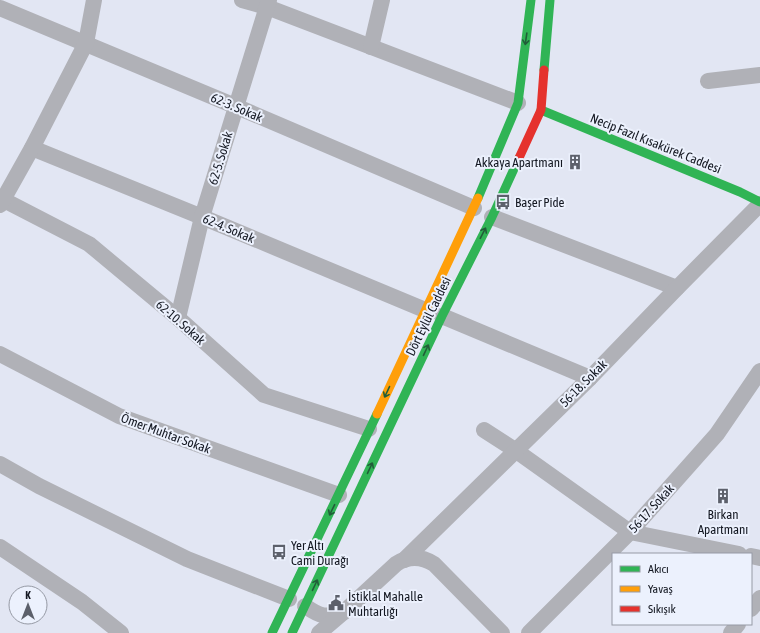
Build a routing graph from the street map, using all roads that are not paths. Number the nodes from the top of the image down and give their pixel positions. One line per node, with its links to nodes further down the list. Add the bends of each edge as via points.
1 (94, 0): 8 (street)
2 (242, 0): 6 (street)
3 (382, 0): 9 (street)
4 (532, 0): 12 (main road, Dört Eylül Caddesi, one-way to 12)
5 (550, 0): 14 (main road, Dört Eylül Caddesi)
6 (268, 4): 9 (street); 13 (street, 62-5. Sokak)
7 (0, 8): 8 (street, 62-3. Sokak)
8 (86, 43): 13 (street, 62-3. Sokak); 15 (street)
9 (371, 47): 12 (street)
10 (760, 75): 11 (street)
11 (708, 81)
12 (518, 103): 18 (main road, Dört Eylül Caddesi)
13 (236, 106): 18 (street, 62-3. Sokak); 19 (street, 62-5. Sokak)
14 (541, 110): 17 (main road, Necip Fazıl Kısakürek Caddesi, via 740,192); 20 (main road, Dört Eylül Caddesi)
15 (32, 148): 16 (street); 19 (street, 62-4. Sokak)
16 (1, 200): 24 (street, 62-10. Sokak, via 89,244)
17 (760, 203): 21 (street, 56-18. Sokak)
18 (474, 208): 22 (main road, Dört Eylül Caddesi)
19 (202, 217): 22 (street, 62-4. Sokak); 24 (street, 62-5. Sokak)
20 (492, 217): 21 (street); 23 (main road, Dört Eylül Caddesi, one-way to 20)
21 (677, 288): 27 (street, 56-18. Sokak)
22 (425, 310): 28 (main road, Dört Eylül Caddesi, one-way to 28)
23 (442, 316): 27 (street); 39 (main road, Dört Eylül Caddesi, one-way to 23)
24 (178, 318): 28 (street, 62-10. Sokak, via 264,395)
25 (0, 354): 32 (street, Ömer Muhtar Sokak, via 119,416)
26 (760, 371): 33 (street, 56-17. Sokak, via 717,434)
27 (590, 378): 30 (street, 56-18. Sokak)
28 (369, 429): 32 (main road, Dört Eylül Caddesi)
29 (484, 430): 30 (street)
30 (515, 450): 33 (street); 36 (street, 56-18. Sokak)
31 (0, 464): 38 (street, via 187,559)
32 (339, 495): 38 (main road, Dört Eylül Caddesi, one-way to 38)
33 (630, 532): 35 (street); 48 (street, 56-17. Sokak)
34 (0, 547): 43 (street, via 82,602)
35 (734, 553)
36 (404, 560): 41 (street, 56-18. Sokak, via 396,564); 47 (street, via 417,558 434,564)
37 (760, 598): 40 (street)
38 (289, 599): 44 (main road, Dört Eylül Caddesi)
39 (305, 606): 41 (street, via 325,616); 45 (main road, Dört Eylül Caddesi)
40 (752, 608)
41 (345, 611): 46 (street, 56-18. Sokak)
42 (737, 625): 49 (street)
43 (121, 633)
44 (272, 633)
45 (292, 633)
46 (319, 633)
47 (502, 633)
48 (529, 633)
49 (731, 633)

